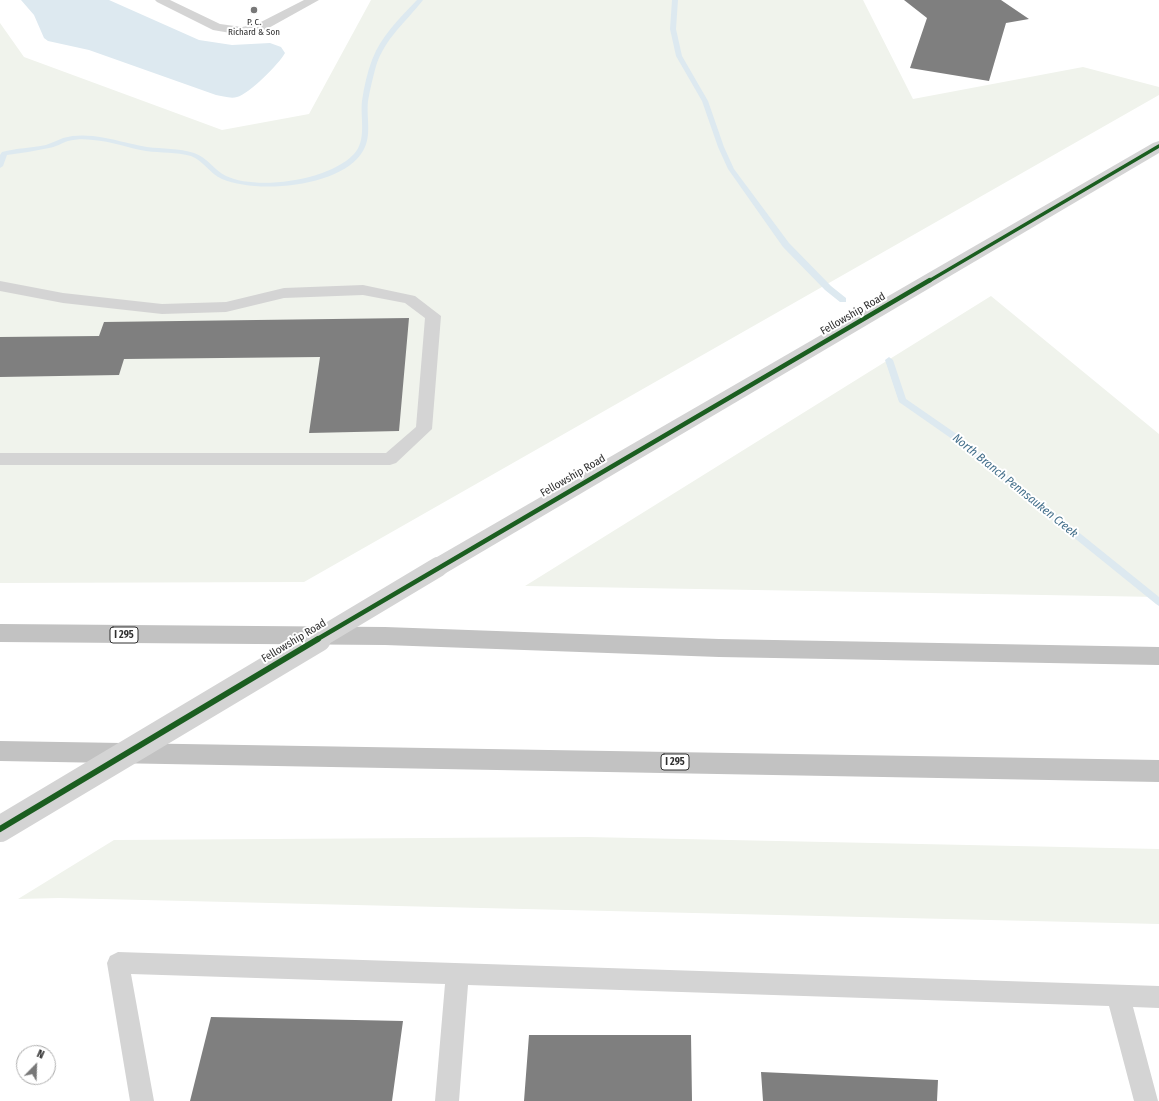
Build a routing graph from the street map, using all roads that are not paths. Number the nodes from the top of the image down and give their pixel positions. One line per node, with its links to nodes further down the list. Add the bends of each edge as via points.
1 (161, 0): 2 (lane, via 218,27 242,31 261,27)
2 (313, 0)
3 (1159, 146): 10 (street, Fellowship Road, bridge, via 438,567)
4 (0, 286): 5 (lane, via 63,298 162,309 226,307 284,293 363,290 410,299 433,316 424,429 390,460)
5 (0, 459)
6 (0, 634): 7 (highway, I 295, via 384,636 719,648)
7 (1159, 656)
8 (0, 751): 9 (highway, I 295)
9 (1159, 770)
10 (0, 828)
11 (456, 974): 12 (lane); 14 (lane, via 118,963); 15 (lane)
12 (1118, 995): 13 (lane); 16 (lane)
13 (1159, 997)
14 (142, 1101)
15 (447, 1101)
16 (1146, 1101)

